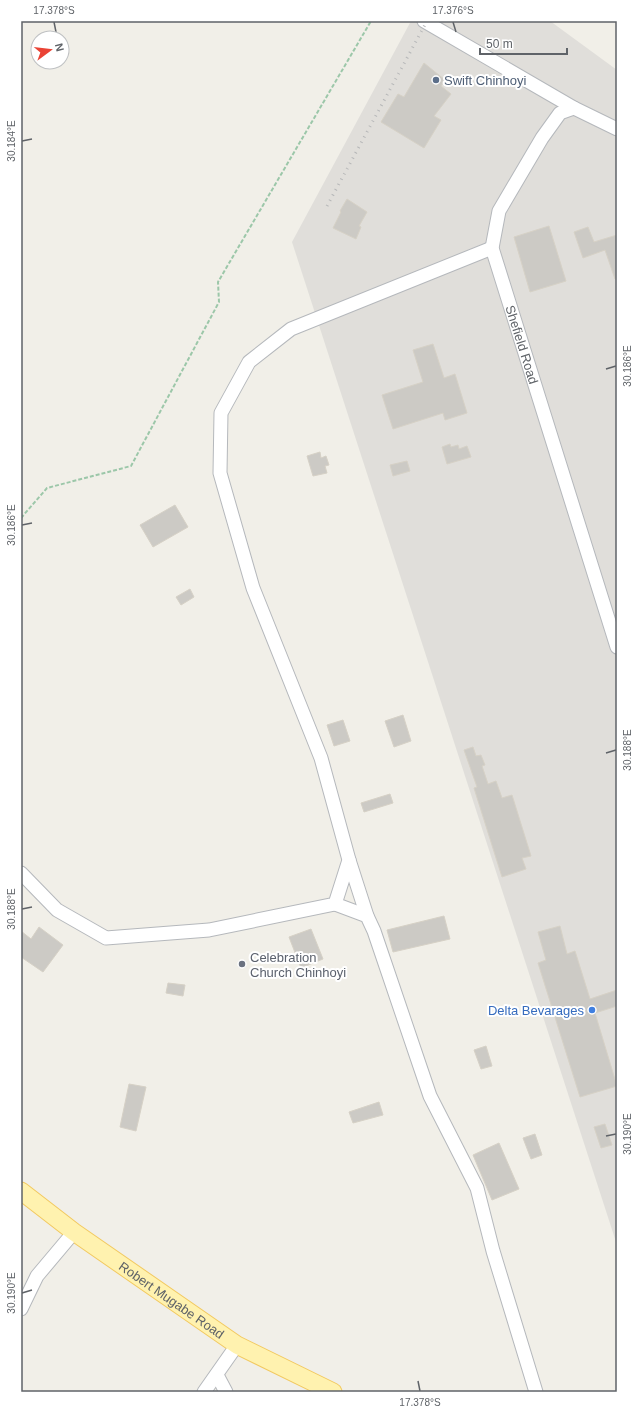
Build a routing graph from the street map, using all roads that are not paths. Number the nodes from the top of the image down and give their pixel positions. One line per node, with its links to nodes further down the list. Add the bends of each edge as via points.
1 (424, 21): 2 (street)
2 (574, 108): 3 (street); 4 (street, Shefield Road, via 560,113 542,138 499,211)
3 (617, 129)
4 (492, 248): 5 (street, Shefield Road); 6 (street, via 291,329 249,362 221,414 220,472 253,588 321,758)
5 (617, 647)
6 (349, 860): 8 (street); 9 (street)
7 (21, 873): 8 (street, via 57,910 106,938 210,930)
8 (335, 904): 9 (street)
9 (367, 916): 18 (street, via 430,1096 477,1188 492,1251)
10 (21, 1191): 11 (main road, Robert Mugabe Road)
11 (74, 1232): 12 (street, via 37,1276); 13 (main road, Robert Mugabe Road)
12 (21, 1309)
13 (237, 1345): 14 (street); 17 (main road, Robert Mugabe Road)
14 (217, 1375): 15 (street); 16 (street)
15 (204, 1392)
16 (226, 1392)
17 (333, 1392)
18 (536, 1392)

